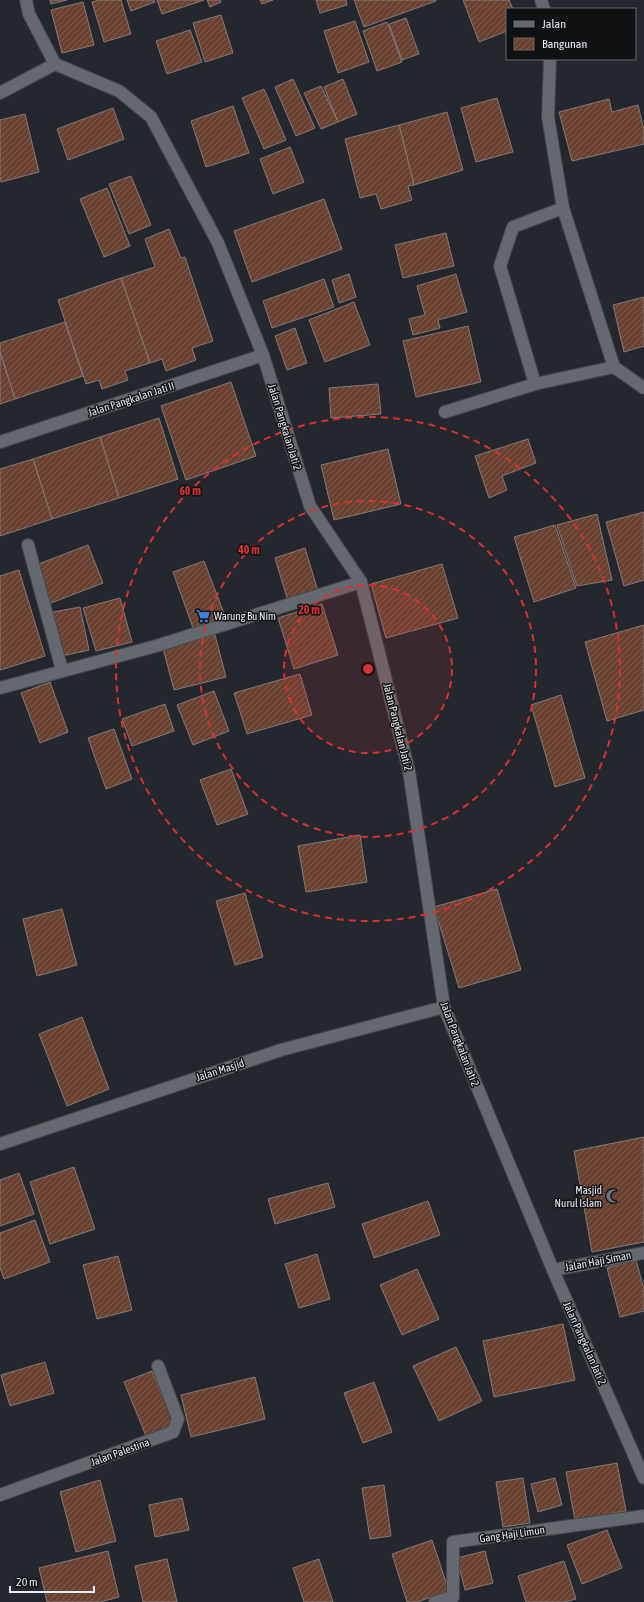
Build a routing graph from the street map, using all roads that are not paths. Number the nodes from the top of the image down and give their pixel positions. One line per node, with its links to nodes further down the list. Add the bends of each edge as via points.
1 (26, 0): 3 (street, via 29,14)
2 (550, 60): 5 (street, via 548,117)
3 (55, 64): 4 (street); 6 (street, Jalan Pangkalan Jati 2, via 119,91 151,117 218,243)
4 (0, 93)
5 (563, 208): 7 (street); 8 (street, via 513,227 500,266)
6 (263, 355): 11 (street, Jalan Pangkalan Jati II); 13 (street, Jalan Pangkalan Jati 2, via 310,506)
7 (614, 367): 8 (street); 9 (street)
8 (535, 384): 10 (street)
9 (644, 388)
10 (444, 412)
11 (0, 442)
12 (28, 545): 14 (street)
13 (361, 582): 14 (street, via 156,646); 16 (street, Jalan Pangkalan Jati 2, via 409,771)
14 (62, 670): 15 (street)
15 (0, 688)
16 (444, 1007): 17 (street, Jalan Masjid, via 281,1050); 19 (street, Jalan Pangkalan Jati 2)
17 (0, 1144)
18 (644, 1253): 19 (street, Jalan Haji Siman)
19 (553, 1270): 21 (street, Jalan Pangkalan Jati 2)
20 (158, 1366): 22 (street, Jalan Palestina, via 178,1419 173,1432)
21 (644, 1478)
22 (0, 1495)
23 (644, 1516): 24 (street, Gang Haji Limun, via 453,1542 453,1596)
24 (435, 1602)

